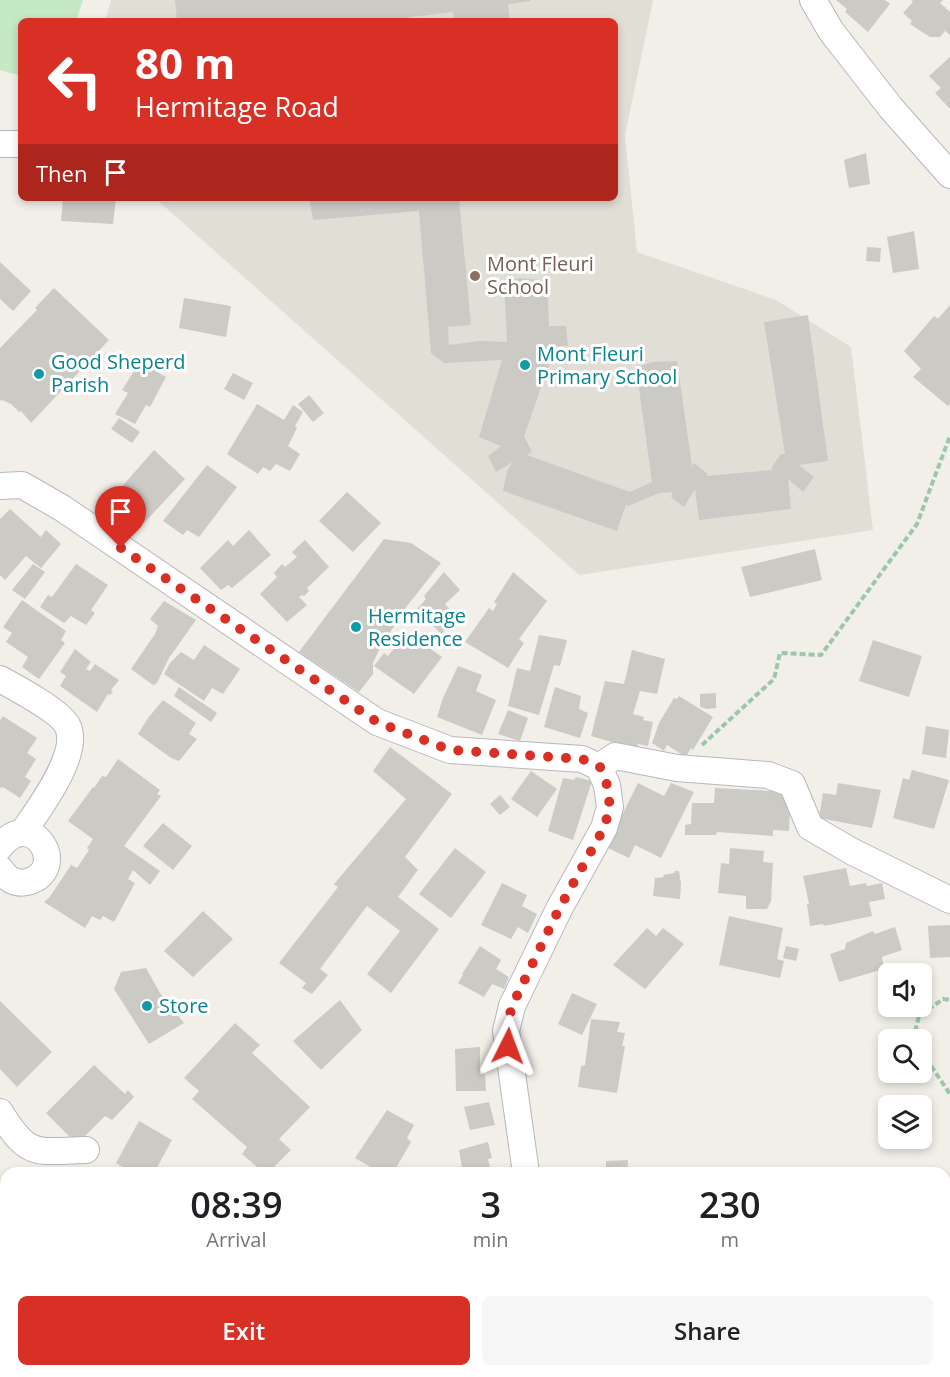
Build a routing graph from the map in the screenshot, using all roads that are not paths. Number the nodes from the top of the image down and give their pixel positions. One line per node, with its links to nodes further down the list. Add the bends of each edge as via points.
1 (813, 0): 4 (street, via 831,31 891,108)
2 (0, 144): 3 (street)
3 (18, 144)
4 (950, 175)
5 (0, 486): 7 (street, via 22,485 62,508 377,722 450,750 582,759)
6 (0, 679): 8 (street, via 59,716 69,728 69,745 58,781)
7 (600, 767): 11 (street, via 615,756 677,768 768,775 792,784 810,827); 14 (street, via 610,807 604,828 512,1006 506,1031)
8 (23, 832): 9 (street, via 8,837); 10 (street, via 38,837 47,850 47,866 37,879 22,884 7,878)
9 (0, 846)
10 (0, 869)
11 (950, 900)
12 (0, 1112): 13 (street, via 21,1143 30,1148)
13 (86, 1150)
14 (525, 1167)

